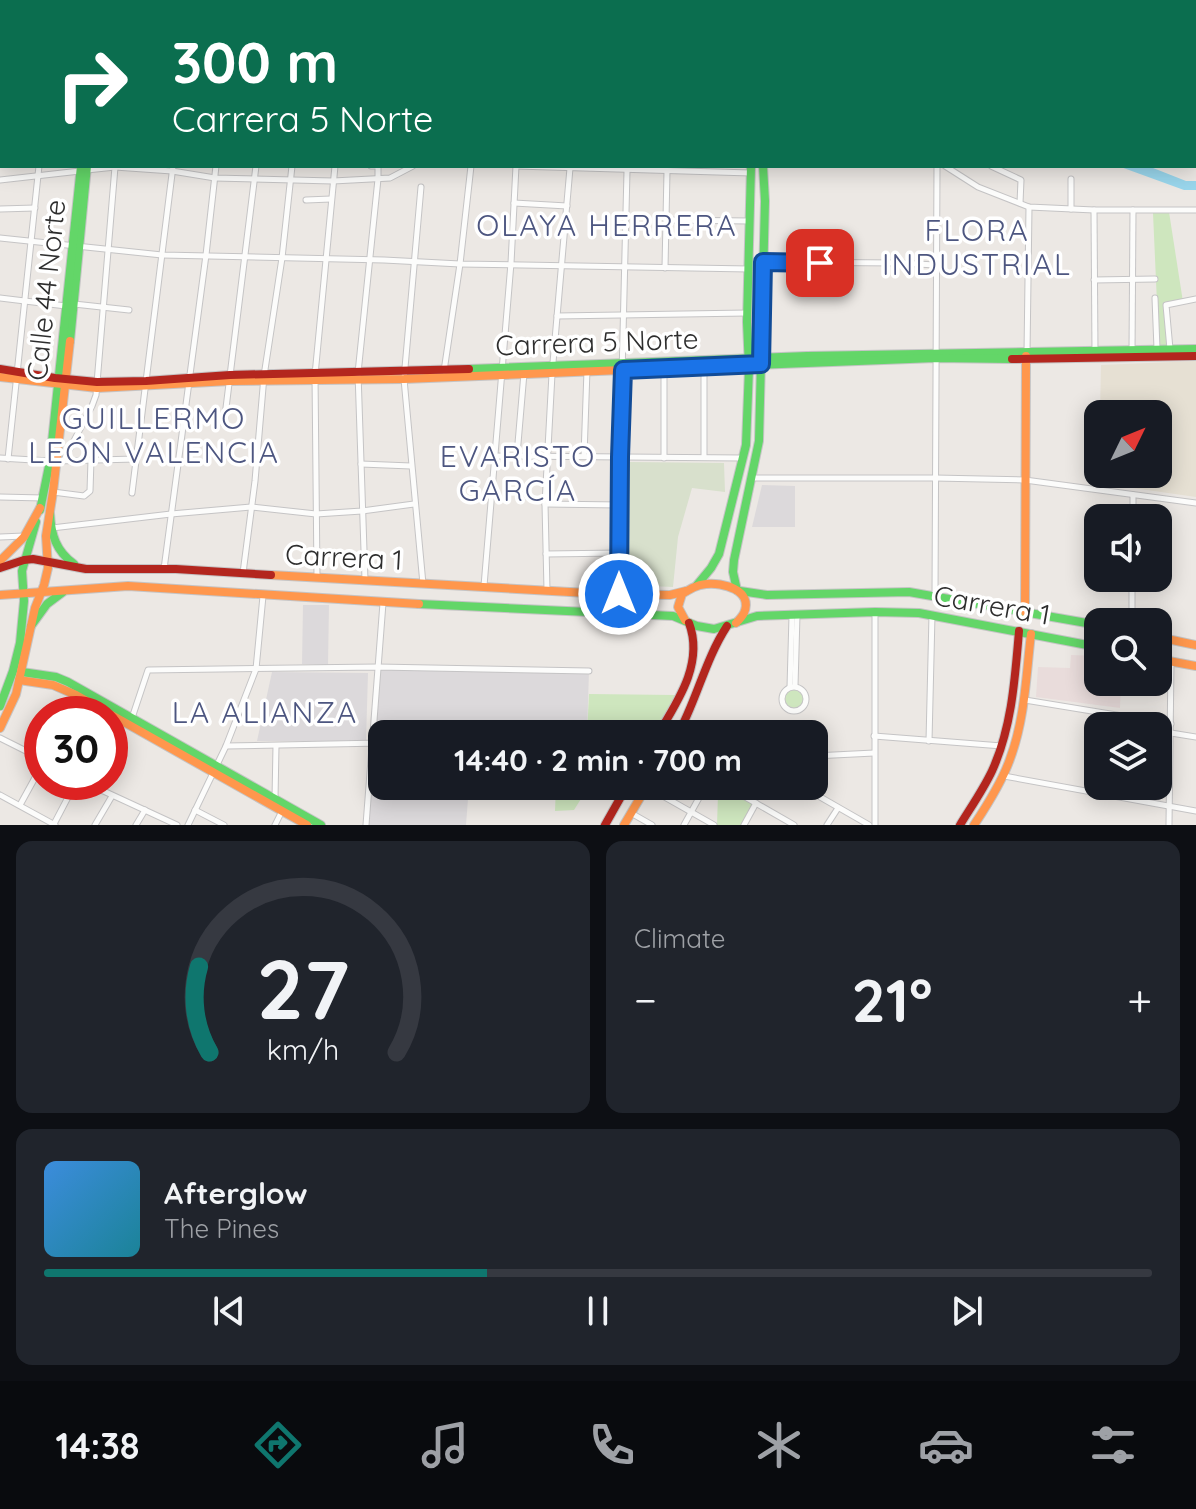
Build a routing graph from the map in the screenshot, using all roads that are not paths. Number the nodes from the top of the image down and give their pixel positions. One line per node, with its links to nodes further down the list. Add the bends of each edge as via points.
1 (39, 168): 21 (street)
2 (84, 168): 21 (street); 46 (main road, Calle 44 Norte)
3 (115, 168): 47 (street)
4 (173, 168): 22 (street); 48 (street)
5 (216, 168): 22 (street)
6 (256, 168): 25 (street)
7 (292, 168): 26 (street)
8 (335, 168): 27 (street)
9 (378, 168): 23 (street)
10 (409, 168): 23 (street)
11 (471, 168): 57 (street)
12 (516, 168): 32 (street)
13 (570, 168): 19 (street); 34 (street)
14 (763, 168): 55 (main road)
15 (937, 168): 58 (street)
16 (948, 168): 33 (street, via 978,187)
17 (996, 168): 33 (street, via 1019,178)
18 (751, 170): 20 (street); 43 (main road)
19 (627, 171): 20 (street); 60 (street)
20 (667, 171): 42 (street)
21 (38, 176): 28 (street); 36 (street)
22 (215, 178): 25 (street); 49 (street)
23 (378, 179): 27 (street); 53 (street)
24 (1071, 179): 38 (street)
25 (254, 180): 26 (street); 50 (street)
26 (291, 180): 27 (street); 51 (street)
27 (333, 181): 30 (street)
28 (0, 182)
29 (421, 187): 54 (street)
30 (331, 199): 31 (street); 52 (street)
31 (306, 200)
32 (514, 203): 34 (street); 56 (street)
33 (1020, 203): 35 (street)
34 (567, 206): 59 (street)
35 (1029, 207): 38 (street); 83 (street)
36 (35, 208): 37 (street); 45 (street)
37 (0, 209)
38 (1071, 209): 39 (street)
39 (1094, 210): 40 (street); 64 (street)
40 (1133, 210): 41 (street); 65 (street)
41 (1196, 210)
42 (666, 220): 43 (street); 61 (street)
43 (750, 221): 62 (main road)
44 (0, 238): 45 (street)
45 (31, 242): 46 (street); 69 (street)
46 (76, 247): 47 (street); 70 (main road, Calle 44 Norte)
47 (107, 251): 48 (street); 71 (street)
48 (162, 255): 49 (street); 104 (street)
49 (206, 255): 50 (street); 103 (street)
50 (245, 257): 51 (street); 100 (street)
51 (282, 258): 52 (street); 101 (street)
52 (326, 259): 53 (street); 99 (street)
53 (370, 259): 54 (street); 96 (street)
54 (416, 261): 57 (street); 97 (street)
55 (763, 262): 58 (street); 76 (main road)
56 (511, 263): 57 (street); 59 (street); 93 (street)
57 (460, 264): 94 (street)
58 (935, 265): 82 (street)
59 (562, 266): 60 (street); 74 (street)
60 (624, 267): 61 (street); 73 (street)
61 (665, 268): 62 (street)
62 (749, 269): 75 (main road)
63 (1155, 279): 65 (street)
64 (1094, 280): 65 (street); 80 (street)
65 (1132, 280): 81 (street)
66 (0, 298): 69 (street)
67 (1155, 298): 78 (street)
68 (1196, 299): 79 (street, via 1166,305)
69 (24, 301): 70 (street); 95 (street)
70 (70, 305): 71 (street); 102 (main road, Calle 44 Norte)
71 (102, 307): 72 (street); 105 (street)
72 (129, 310)
73 (624, 315): 74 (street); 75 (street); 87 (street)
74 (557, 316): 91 (street)
75 (747, 317): 76 (main road, via 755,329); 85 (main road)
76 (762, 321): 85 (main road)
77 (1196, 349): 79 (main road, Carrera 5 Norte)
78 (1157, 350): 79 (main road, Carrera 5 Norte); 81 (main road, Carrera 5 Norte)
79 (1170, 353): 81 (main road, Carrera 5 Norte); 84 (main road, Carrera 5 Norte)
80 (1095, 354): 81 (main road, Carrera 5 Norte); 83 (main road, Carrera 5 Norte)
81 (1132, 354)
82 (935, 356): 83 (main road, Carrera 5 Norte); 85 (main road, Carrera 5 Norte); 125 (street)
83 (1026, 356): 126 (main road)
84 (1196, 356)
85 (755, 361): 86 (main road, Carrera 5 Norte); 88 (main road, Carrera 5 Norte); 106 (main road); 107 (main road)
86 (664, 365): 87 (main road, Carrera 5 Norte); 88 (main road, Carrera 5 Norte); 116 (street)
87 (623, 366): 89 (main road, Carrera 5 Norte); 113 (street)
88 (704, 366): 114 (street)
89 (587, 368): 91 (main road, Carrera 5 Norte); 112 (street)
90 (0, 369): 95 (main road, Carrera 5 Norte)
91 (552, 370): 92 (main road, Carrera 5 Norte); 111 (street)
92 (524, 371): 93 (main road, Carrera 5 Norte); 109 (street)
93 (501, 372): 94 (main road, Carrera 5 Norte); 110 (street)
94 (444, 374): 97 (main road, Carrera 5 Norte)
95 (17, 375): 98 (main road, Carrera 5 Norte); 102 (main road, Carrera 5 Norte); 118 (street)
96 (358, 376): 97 (main road, Carrera 5 Norte); 99 (main road, Carrera 5 Norte); 122 (street)
97 (404, 376): 123 (street)
98 (0, 377)
99 (315, 377): 101 (main road, Carrera 5 Norte); 141 (street)
100 (230, 378): 101 (main road, Carrera 5 Norte); 103 (main road, Carrera 5 Norte); 108 (street)
101 (264, 378): 137 (street)
102 (62, 381): 105 (main road, Carrera 5 Norte); 121 (main road, Calle 44 Norte)
103 (188, 382): 104 (main road, Carrera 5 Norte); 140 (street)
104 (146, 383): 105 (main road, Carrera 5 Norte); 119 (street)
105 (97, 385): 121 (street, via 92,406)
106 (747, 416): 107 (main road, via 755,408); 117 (main road)
107 (761, 420): 124 (main road)
108 (224, 424)
109 (517, 455): 110 (street); 111 (street)
110 (494, 456): 158 (street)
111 (547, 456): 112 (street); 134 (street)
112 (584, 456): 113 (street)
113 (620, 457): 116 (street); 136 (street)
114 (704, 457): 116 (street); 117 (street)
115 (0, 458): 118 (street)
116 (664, 458)
117 (743, 458): 157 (main road, via 719,554)
118 (8, 459): 121 (street)
119 (136, 459): 120 (street); 128 (street)
120 (91, 460): 121 (street); 127 (street, via 88,495)
121 (57, 461): 127 (main road, Calle 44 Norte); 131 (main road, Calle 44 Norte)
122 (361, 464): 123 (street); 138 (street)
123 (411, 466): 133 (street)
124 (752, 478): 125 (street); 162 (main road, via 734,560)
125 (935, 478): 126 (street); 168 (street)
126 (1025, 480): 129 (street); 171 (main road)
127 (53, 492): 139 (main road, Calle 44 Norte)
128 (132, 493)
129 (1133, 495): 132 (street); 135 (street)
130 (0, 497): 131 (street)
131 (42, 503): 143 (main road); 147 (main road, Calle 44 Norte)
132 (1196, 503)
133 (414, 504): 138 (street); 156 (street)
134 (545, 504): 136 (street); 146 (street)
135 (1133, 504)
136 (620, 505): 145 (street)
137 (251, 507): 140 (street); 141 (street); 153 (street)
138 (362, 511): 141 (street); 155 (street)
139 (50, 513): 142 (main road); 149 (main road, Calle 44 Norte)
140 (171, 514): 142 (street); 152 (street)
141 (316, 514): 154 (street)
142 (51, 529): 151 (main road, via 60,552)
143 (25, 536): 144 (street); 148 (main road)
144 (0, 537)
145 (620, 553): 146 (street); 165 (street)
146 (546, 554): 160 (street)
147 (24, 560): 149 (main road, Carrera 1); 150 (main road, Carrera 1); 164 (main road, Calle 44 Norte)
148 (0, 561)
149 (48, 561): 151 (main road, Carrera 1); 163 (main road, Calle 44 Norte)
150 (0, 568)
151 (86, 569): 152 (main road, Carrera 1)
152 (164, 569): 153 (main road, Carrera 1)
153 (243, 573): 154 (main road, Carrera 1)
154 (317, 578): 155 (main road, Carrera 1)
155 (365, 581): 156 (main road, Carrera 1)
156 (423, 584): 158 (main road, Carrera 1)
157 (697, 585): 161 (main road); 162 (main road, via 720,583)
158 (483, 587): 160 (main road, Carrera 1)
159 (65, 591): 163 (main road, Carrera 1); 167 (main road, Carrera 1, via 128,586); 177 (main road)
160 (547, 591): 165 (main road, Carrera 1)
161 (686, 591): 165 (main road, Carrera 1); 174 (main road, via 678,604)
162 (739, 591): 168 (main road, Carrera 1); 176 (main road, via 745,608)
163 (40, 593): 164 (main road, Carrera 1); 177 (main road, Calle 44 Norte)
164 (23, 594): 166 (main road, Carrera 1); 193 (main road, Calle 44 Norte, via 20,643)
165 (619, 594)
166 (0, 595)
167 (263, 596): 169 (main road, Carrera 1); 188 (street)
168 (935, 596): 171 (main road, Carrera 1)
169 (383, 603): 174 (main road, Carrera 1, via 673,616); 187 (street)
170 (875, 612): 172 (main road, Carrera 1); 173 (main road, Carrera 1); 201 (street)
171 (1025, 612): 175 (main road, Carrera 1)
172 (794, 615): 176 (main road, Carrera 1, via 757,616); 191 (street)
173 (932, 615): 178 (main road, Carrera 1); 204 (street)
174 (687, 622): 176 (main road, via 706,628); 196 (main road, via 696,640 694,655)
175 (1084, 623)
176 (731, 625): 197 (main road, via 711,651)
177 (31, 626): 190 (main road, Calle 44 Norte)
178 (1019, 631): 179 (main road, Carrera 1); 183 (main road)
179 (1031, 634): 181 (main road, Carrera 1); 184 (main road)
180 (1172, 640): 182 (main road)
181 (1084, 644)
182 (1196, 645)
183 (1017, 656): 184 (main road); 208 (main road)
184 (1028, 658): 192 (main road)
185 (1172, 661): 186 (main road)
186 (1196, 666)
187 (378, 667): 188 (street); 189 (street); 195 (street)
188 (256, 669): 198 (street, via 148,670); 206 (street)
189 (589, 671)
190 (21, 676): 198 (main road, via 54,681); 199 (main road, Calle 44 Norte)
191 (793, 687): 191 (street, via 783,693 782,702 796,711 807,700 804,691)
192 (1025, 700): 194 (street); 213 (main road)
193 (0, 706)
194 (1098, 712)
195 (375, 720)
196 (666, 720)
197 (687, 720)
198 (131, 721): 212 (main road)
199 (0, 728)
200 (1172, 733): 202 (street)
201 (874, 736): 204 (street); 210 (street)
202 (1196, 737)
203 (0, 738): 209 (street)
204 (929, 741): 208 (street)
205 (368, 743): 207 (street)
206 (226, 746): 207 (street); 212 (street)
207 (276, 746): 216 (street)
208 (1002, 746): 257 (main road)
209 (24, 752)
210 (874, 753): 211 (street); 256 (street)
211 (828, 755)
212 (215, 769): 216 (main road); 233 (street); 234 (main road)
213 (1004, 776): 231 (street); 258 (main road)
214 (0, 795): 229 (street)
215 (24, 797): 229 (street)
216 (275, 799): 246 (main road)
217 (67, 800): 238 (street)
218 (110, 800): 239 (street)
219 (121, 800): 232 (street)
220 (368, 800): 247 (street)
221 (619, 800): 248 (main road)
222 (639, 800): 237 (main road)
223 (671, 800): 236 (street)
224 (697, 800): 236 (street)
225 (751, 800): 228 (street)
226 (825, 800): 230 (street)
227 (1170, 800): 231 (street)
228 (756, 803): 253 (street); 254 (street)
229 (20, 805): 238 (street)
230 (838, 808): 255 (street); 256 (street)
231 (1170, 808): 235 (street); 259 (street)
232 (145, 810): 240 (street); 241 (street)
233 (195, 810): 242 (street); 243 (street)
234 (282, 811): 244 (street); 245 (main road)
235 (1196, 811)
236 (691, 812): 251 (street); 252 (street)
237 (631, 813): 249 (main road); 250 (street)
238 (54, 825)
239 (95, 825)
240 (136, 825)
241 (177, 825)
242 (188, 825)
243 (224, 825)
244 (275, 825)
245 (307, 825)
246 (321, 825)
247 (366, 825)
248 (605, 825)
249 (624, 825)
250 (652, 825)
251 (684, 825)
252 (714, 825)
253 (744, 825)
254 (794, 825)
255 (827, 825)
256 (872, 825)
257 (960, 825)
258 (974, 825)
259 (1169, 825)

